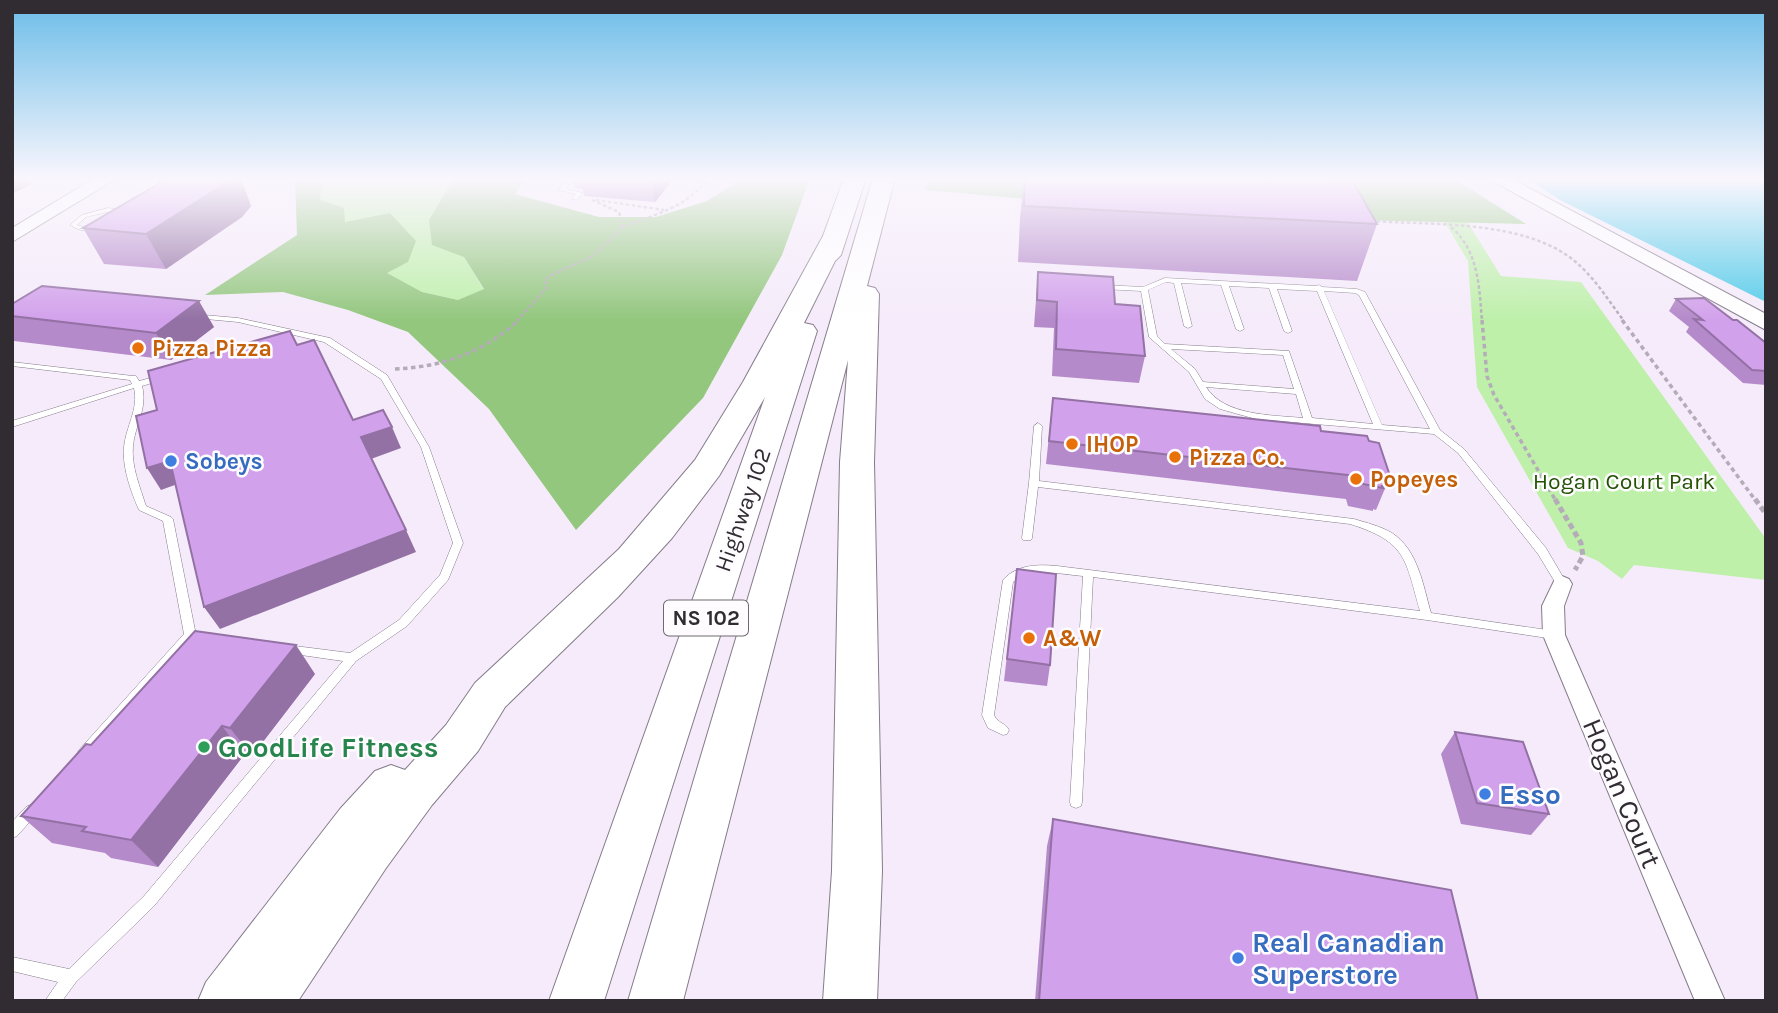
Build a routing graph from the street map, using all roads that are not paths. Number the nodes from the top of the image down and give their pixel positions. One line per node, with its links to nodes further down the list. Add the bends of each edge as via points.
1 (30, 225): 7 (main road)
2 (74, 225): 3 (lane, via 86,230)
3 (109, 225)
4 (853, 225): 8 (highway, Highway 102 / NS 102)
5 (858, 225): 8 (highway, Highway 102 / NS 102)
6 (1584, 225): 16 (main road)
7 (12, 236)
8 (852, 236): 43 (highway, via 706,469 657,531); 54 (highway, Highway 102 / NS 102); 55 (highway, Highway 102 / NS 102); 56 (highway, via 857,871)
9 (1177, 281): 10 (lane); 14 (lane); 17 (lane)
10 (1224, 283): 11 (lane); 18 (lane)
11 (1272, 285): 13 (lane); 19 (lane)
12 (1093, 286): 14 (lane)
13 (1319, 287): 31 (lane); 32 (lane, via 1362,294)
14 (1144, 289): 22 (lane, via 1153,337)
15 (182, 315): 20 (lane, via 238,320)
16 (1766, 323)
17 (1188, 326)
18 (1240, 329)
19 (1288, 331)
20 (312, 335): 21 (lane); 42 (lane, via 348,351 384,377 425,447 458,543 444,577 403,623)
21 (285, 343)
22 (1164, 346): 26 (lane); 27 (lane, via 1286,353)
23 (12, 364): 25 (lane, via 126,375)
24 (178, 373): 25 (lane)
25 (138, 384): 29 (lane); 38 (lane, via 140,413 128,446 133,476 142,508 168,519)
26 (1201, 384): 27 (lane); 28 (lane, via 1209,397 1239,413)
27 (1299, 392): 28 (lane)
28 (1308, 420): 31 (lane)
29 (12, 424)
30 (1038, 426): 33 (lane)
31 (1378, 426): 32 (lane)
32 (1436, 432): 36 (lane, via 1461,451 1542,551)
33 (1034, 483): 34 (lane); 37 (lane, via 1378,528 1407,553)
34 (1027, 538)
35 (1088, 573): 37 (lane); 44 (lane, via 1030,569 1008,580 988,715 992,724); 47 (lane)
36 (1562, 584): 39 (street, Hogan Court, via 1553,606)
37 (1427, 616): 39 (lane)
38 (190, 635): 40 (lane); 45 (lane)
39 (1554, 635): 57 (street, Hogan Court)
40 (203, 637)
41 (279, 648): 42 (lane)
42 (352, 658): 50 (lane, via 149,901)
43 (490, 695): 52 (highway, via 468,703 357,824); 53 (highway, via 481,715 372,845)
44 (1003, 730)
45 (74, 765)
46 (39, 802): 48 (lane)
47 (1076, 802)
48 (12, 832)
49 (12, 964): 50 (lane)
50 (71, 977): 51 (lane)
51 (52, 1001)
52 (225, 1001)
53 (267, 1001)
54 (576, 1001)
55 (655, 1001)
56 (850, 1001)
57 (1710, 1001)

